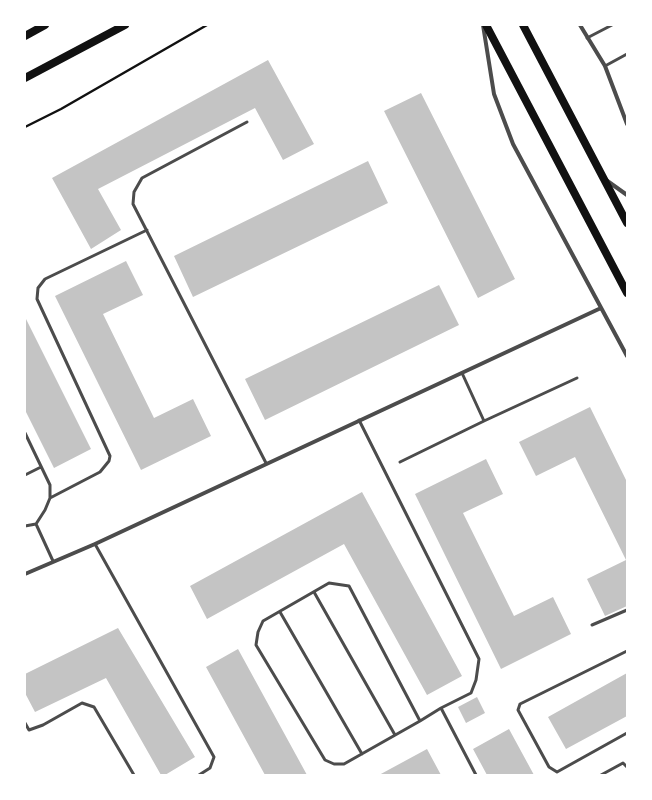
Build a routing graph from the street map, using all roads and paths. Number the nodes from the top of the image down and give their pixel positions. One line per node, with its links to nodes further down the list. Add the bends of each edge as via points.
1 (45, 25): 8 (main road)
2 (125, 25): 12 (main road)
3 (207, 25): 15 (path)
4 (484, 25): 20 (main road); 21 (street, via 494,94 513,144)
5 (523, 25): 16 (main road)
6 (580, 25): 9 (street)
7 (612, 25): 9 (lane)
8 (25, 36)
9 (587, 38): 11 (street)
10 (627, 54): 11 (lane)
11 (604, 66): 14 (street)
12 (25, 78)
13 (247, 122): 19 (lane, via 142,178 134,192 134,204)
14 (627, 124)
15 (25, 127)
16 (602, 176): 17 (street); 18 (main road)
17 (627, 195)
18 (627, 223)
19 (147, 230): 29 (lane); 32 (lane, via 45,279 38,288 37,299 110,456 100,472)
20 (627, 293)
21 (601, 308): 22 (street); 23 (street)
22 (627, 356)
23 (462, 372): 25 (street); 26 (lane)
24 (577, 378): 26 (lane)
25 (359, 420): 29 (street); 43 (lane, via 479,659 476,680 471,692)
26 (484, 421): 28 (lane)
27 (25, 433): 30 (lane)
28 (400, 462)
29 (266, 463): 35 (street)
30 (41, 467): 31 (lane); 32 (lane, via 50,485)
31 (25, 475)
32 (50, 498): 33 (lane, via 46,510)
33 (36, 524): 34 (lane); 36 (lane)
34 (25, 526)
35 (95, 544): 36 (street); 52 (lane, via 214,757 210,768)
36 (53, 561): 37 (street)
37 (25, 574)
38 (314, 592): 40 (lane); 44 (lane, via 329,583 349,586); 47 (lane)
39 (627, 610): 41 (lane)
40 (280, 612): 48 (lane); 48 (lane, via 264,621 258,632 256,645 325,760 334,764 344,764)
41 (592, 626)
42 (627, 651): 50 (lane, via 520,704 520,716 549,767)
43 (441, 708): 44 (lane); 53 (lane)
44 (420, 721): 47 (lane)
45 (25, 723): 51 (lane, via 29,730 44,725 82,703 94,707)
46 (627, 733): 50 (lane)
47 (395, 735): 48 (lane)
48 (362, 754)
49 (627, 767): 54 (lane, via 623,763)
50 (558, 773)
51 (134, 775)
52 (199, 775)
53 (476, 775)
54 (601, 775)

